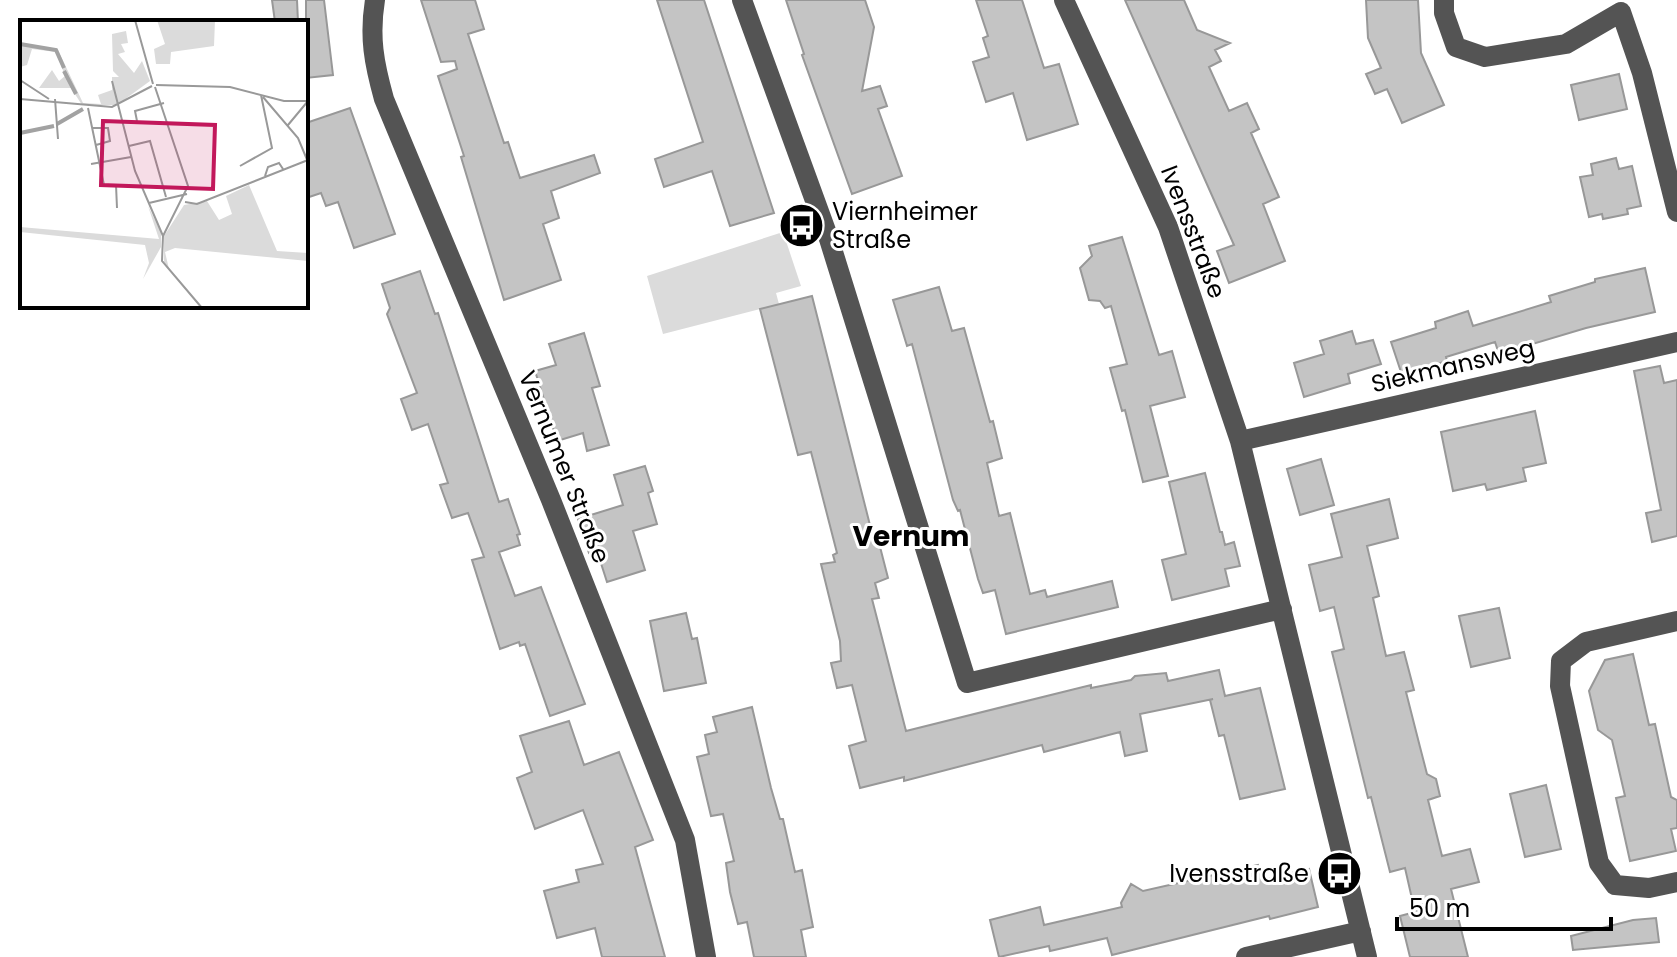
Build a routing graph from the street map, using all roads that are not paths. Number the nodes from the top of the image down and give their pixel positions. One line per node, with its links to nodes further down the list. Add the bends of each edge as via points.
1 (375, 0): 12 (street, Vernumer Straße, via 370,30 384,99 685,840)
2 (742, 0): 8 (street, via 829,239 967,683)
3 (1064, 0): 7 (street, Ivensstraße, via 1168,227)
4 (1444, 0): 5 (street, via 1456,47 1485,57 1566,44 1621,12)
5 (1677, 212)
6 (1677, 342): 7 (street, Siekmansweg)
7 (1240, 441): 8 (street, Ivensstraße)
8 (1282, 609): 11 (street, Ivensstraße)
9 (1677, 621): 10 (street, via 1586,642 1561,661 1560,686 1599,863 1615,885 1649,888)
10 (1677, 882)
11 (1361, 931): 13 (street); 14 (street, Ivensstraße)
12 (706, 957)
13 (1246, 957)
14 (1367, 957)

